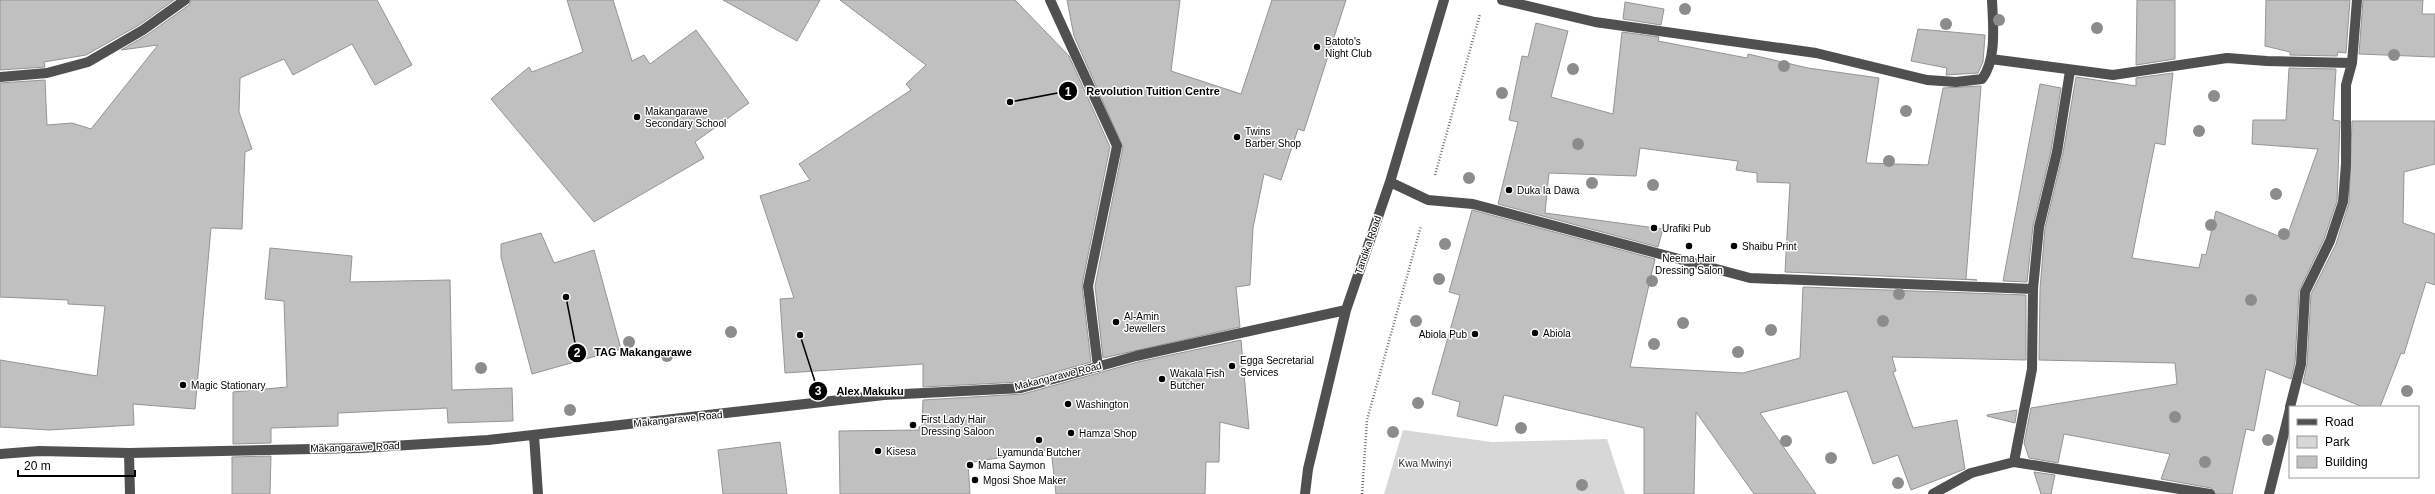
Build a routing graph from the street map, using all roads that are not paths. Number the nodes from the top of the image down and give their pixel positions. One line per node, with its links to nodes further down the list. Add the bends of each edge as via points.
1 (185, 0): 10 (street, via 143,30 88,62 47,73)
2 (1050, 0): 14 (street, via 1117,146 1088,286)
3 (1444, 0): 11 (street, Tandika Road)
4 (1502, 0): 7 (street, via 1595,22 1816,53 1928,80 1956,82 1982,79)
5 (1992, 0): 7 (street)
6 (2357, 0): 8 (street)
7 (1991, 59): 9 (street)
8 (2352, 63): 9 (street, via 2227,58 2113,75); 15 (street, via 2346,85 2346,164 2342,202 2330,241 2305,292 2301,364)
9 (2070, 71): 12 (street, via 2057,152 2039,226)
10 (0, 77)
11 (1390, 182): 12 (street, via 1428,200 1473,204 1750,278); 13 (street, Tandika Road)
12 (2033, 289): 20 (street, via 2032,369)
13 (1346, 310): 14 (street, Makangarawe Road); 23 (street, Tandika Road, via 1308,469)
14 (1098, 367): 17 (street, Makangarawe Road, via 1021,388 884,395)
15 (2290, 406)
16 (2289, 412): 26 (street)
17 (534, 435): 18 (street, Makangarawe Road, via 360,448); 22 (street)
18 (129, 453): 19 (street, Makangarawe Road, via 39,451); 21 (street)
19 (0, 454)
20 (2014, 462): 24 (street, via 1970,473); 25 (street)
21 (130, 494)
22 (538, 494)
23 (1305, 494)
24 (1933, 494)
25 (2210, 494)
26 (2269, 494)

